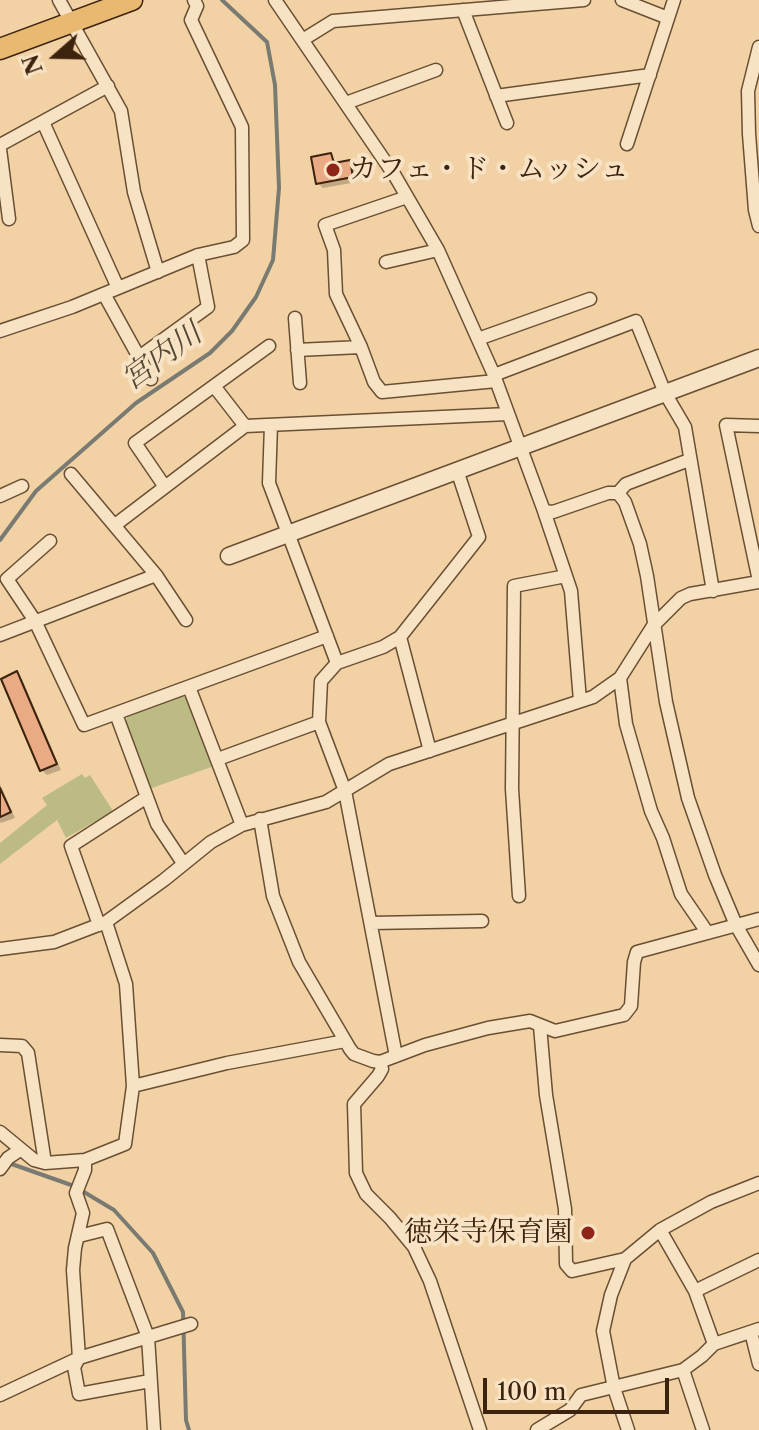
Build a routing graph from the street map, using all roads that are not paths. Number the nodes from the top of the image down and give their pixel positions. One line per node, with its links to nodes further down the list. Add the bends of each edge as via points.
1 (59, 0): 11 (street)
2 (132, 0): 11 (main road)
3 (194, 0): 28 (street, via 191,20 242,127 243,240)
4 (275, 0): 12 (street)
5 (584, 0): 8 (street)
6 (622, 0): 10 (street)
7 (674, 0): 10 (street)
8 (479, 4): 9 (street)
9 (463, 10): 12 (street, via 333,21); 18 (street)
10 (668, 18): 16 (street)
11 (72, 22): 14 (main road); 17 (street)
12 (304, 39): 19 (street)
13 (759, 47): 26 (street, via 748,91)
14 (0, 49)
15 (436, 70): 19 (street)
16 (650, 75): 18 (street); 22 (street)
17 (108, 86): 20 (street); 30 (street, via 121,111 134,192)
18 (496, 96): 21 (street)
19 (346, 103): 24 (street)
20 (43, 122): 23 (street); 31 (street)
21 (507, 123)
22 (627, 144)
23 (0, 147): 25 (street)
24 (407, 197): 27 (street); 38 (street, via 325,225 334,250 336,294)
25 (9, 219)
26 (759, 226)
27 (438, 250): 29 (street); 36 (street)
28 (198, 255): 30 (street); 40 (street, via 208,307)
29 (386, 262)
30 (158, 272): 31 (street)
31 (118, 288): 32 (street)
32 (104, 294): 35 (street); 40 (street)
33 (590, 299): 36 (street)
34 (295, 318): 39 (street)
35 (0, 331)
36 (478, 339): 42 (street)
37 (269, 346): 45 (street)
38 (361, 347): 39 (street); 42 (street, via 382,392)
39 (297, 350): 44 (street)
40 (139, 357): 43 (street)
41 (759, 358): 46 (street)
42 (495, 378): 46 (street, via 636,321); 47 (street)
43 (151, 379)
44 (300, 383)
45 (214, 386): 49 (street); 56 (street, via 135,443)
46 (665, 393): 51 (street); 52 (street, via 685,427)
47 (508, 414): 48 (street); 51 (street)
48 (271, 425): 49 (street); 61 (street, via 269,483)
49 (245, 426): 56 (street)
50 (759, 426): 66 (street, via 726,425)
51 (521, 448): 53 (street); 59 (street)
52 (689, 460): 57 (street, via 626,484); 67 (street)
53 (458, 473): 61 (street); 74 (street, via 479,537)
54 (71, 474): 60 (street)
55 (22, 486): 58 (street)
56 (165, 487): 60 (street)
57 (618, 493): 59 (street); 71 (street, via 640,544)
58 (0, 496)
59 (544, 511): 65 (street)
60 (115, 525): 64 (street)
61 (288, 535): 63 (street); 73 (street)
62 (51, 540): 70 (street, via 7,579)
63 (229, 556)
64 (156, 575): 69 (street); 70 (street)
65 (566, 576): 78 (street); 81 (street, via 514,586)
66 (759, 581): 67 (street)
67 (713, 591): 71 (street, via 681,598)
68 (0, 620): 72 (street)
69 (186, 620)
70 (35, 621): 72 (street); 79 (street, via 84,725)
71 (653, 626): 76 (street); 94 (street, via 688,798)
72 (5, 633)
73 (327, 636): 75 (street); 77 (street)
74 (400, 637): 75 (street); 82 (street)
75 (337, 663): 80 (street, via 321,681)
76 (620, 678): 78 (street); 95 (street, via 626,724 651,811 681,894)
77 (189, 687): 79 (street); 83 (street)
78 (580, 701): 81 (street)
79 (116, 714): 85 (street)
80 (319, 722): 83 (street); 84 (street)
81 (514, 723): 82 (street); 89 (street)
82 (430, 751): 84 (street, via 389,764)
83 (218, 759): 87 (street)
84 (345, 791): 86 (street, via 326,802); 92 (street)
85 (147, 797): 88 (street, via 157,824); 93 (street, via 71,846)
86 (260, 819): 87 (street); 99 (street, via 273,896 289,938)
87 (242, 825): 88 (street)
88 (183, 863): 93 (street)
89 (519, 896)
90 (759, 919): 94 (street)
91 (482, 921): 92 (street)
92 (371, 923): 101 (street)
93 (102, 924): 96 (street, via 54,942); 103 (street, via 126,984)
94 (736, 925): 95 (street); 97 (street)
95 (707, 932): 98 (street, via 637,952 631,1006 624,1015 555,1031)
96 (0, 949)
97 (759, 965)
98 (540, 1026): 101 (street, via 530,1021 488,1028); 112 (street, via 568,1230 566,1264 572,1271)
99 (345, 1041): 102 (street, via 354,1054); 103 (street)
100 (0, 1045): 107 (street, via 22,1046 28,1053)
101 (396, 1056): 102 (street)
102 (380, 1062): 126 (street, via 378,1076 354,1104 356,1173 366,1194 414,1247)
103 (133, 1086): 106 (street, via 125,1144)
104 (0, 1132): 105 (street)
105 (20, 1150): 107 (street); 108 (street)
106 (85, 1160): 107 (street); 111 (street, via 78,1188 83,1213)
107 (45, 1163)
108 (3, 1165)
109 (759, 1183): 110 (street)
110 (660, 1230): 112 (street); 114 (street)
111 (79, 1236): 117 (street, via 107,1229); 119 (street, via 73,1270)
112 (625, 1259): 123 (street, via 603,1331)
113 (759, 1260): 114 (street)
114 (695, 1291): 118 (street)
115 (185, 1326): 117 (street)
116 (755, 1330): 118 (street); 120 (street)
117 (148, 1337): 119 (street); 122 (street)
118 (714, 1344): 121 (street)
119 (79, 1358): 122 (street, via 74,1367 79,1394); 124 (street)
120 (759, 1364)
121 (683, 1370): 123 (street); 129 (street)
122 (150, 1381): 125 (street)
123 (614, 1388): 127 (street, via 581,1395 570,1410); 128 (street)
124 (0, 1395)
125 (154, 1430)
126 (480, 1430)
127 (537, 1430)
128 (628, 1430)
129 (703, 1430)

